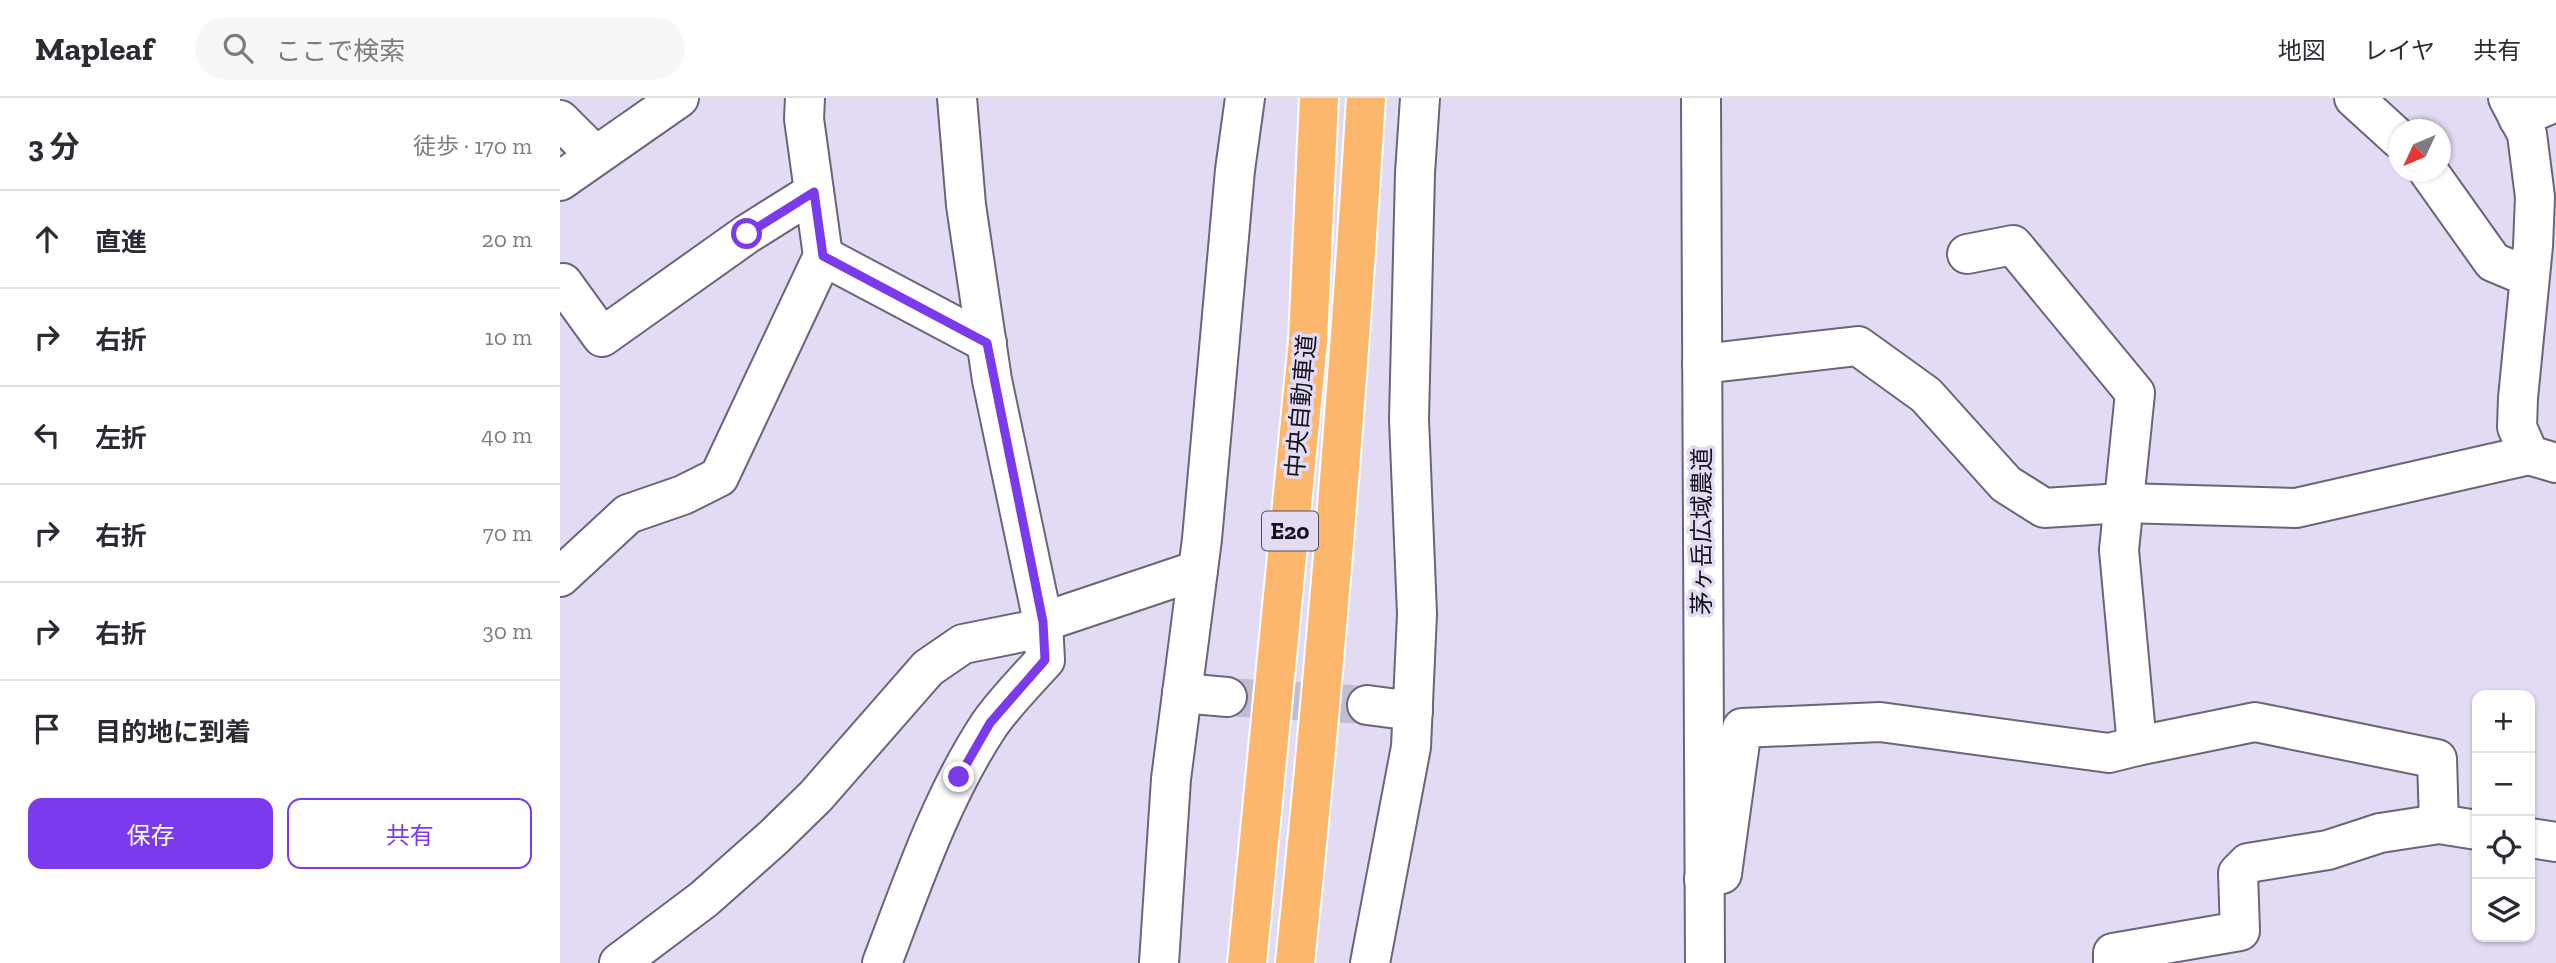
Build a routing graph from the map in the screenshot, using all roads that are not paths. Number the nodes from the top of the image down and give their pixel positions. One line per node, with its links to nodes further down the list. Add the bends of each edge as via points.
1 (679, 98): 14 (street)
2 (805, 98): 17 (street)
3 (957, 98): 22 (street, via 966,205)
4 (1245, 98): 26 (street)
5 (1319, 98): 42 (highway, 中央自動車道 / E20, via 1308,341)
6 (1366, 98): 43 (highway, 中央自動車道 / E20, via 1349,372)
7 (1420, 98): 32 (street, via 1409,419 1417,614)
8 (1701, 98): 23 (street, 茅ヶ岳広域農道)
9 (2354, 98): 13 (street)
10 (2556, 102): 11 (street)
11 (2513, 108): 20 (street, via 2526,134 2535,197)
12 (560, 120): 14 (street)
13 (2388, 129)
14 (595, 155): 15 (street)
15 (560, 181)
16 (2435, 182): 20 (street, via 2493,262)
17 (814, 192): 19 (street); 21 (street, via 602,337 563,283)
18 (1967, 254): 25 (street, via 2013,245 2135,393)
19 (823, 256): 22 (street); 27 (street, via 719,477 628,514)
20 (2529, 277): 24 (street, via 2517,427)
21 (560, 285)
22 (987, 343): 28 (street)
23 (1702, 364): 25 (street, via 1858,346 1926,395 2006,484 2044,508); 38 (street, 茅ヶ岳広域農道)
24 (2542, 459): 25 (street, via 2296,508)
25 (2123, 503): 33 (street, via 2119,550)
26 (1198, 570): 28 (street); 29 (street)
27 (560, 577)
28 (1043, 625): 39 (street, via 963,644 928,668 774,837 704,899); 40 (street, via 1045,660 990,723 959,777 934,826)
29 (1182, 693): 30 (street); 41 (street, via 1171,779)
30 (1227, 698)
31 (1367, 705): 32 (street)
32 (1413, 711): 44 (street, via 1412,747)
33 (2137, 746): 34 (street, via 2255,722 2437,759); 38 (street, via 2109,753 1880,722 1742,727 1722,874)
34 (2439, 824): 35 (street); 46 (street, via 2248,863 2238,873 2240,931 2113,953)
35 (2472, 829)
36 (2535, 839): 37 (street)
37 (2556, 842)
38 (1704, 879): 45 (street, 茅ヶ岳広域農道)
39 (618, 963)
40 (882, 963)
41 (1159, 963)
42 (1247, 963)
43 (1296, 963)
44 (1370, 963)
45 (1705, 963)
46 (2113, 963)

